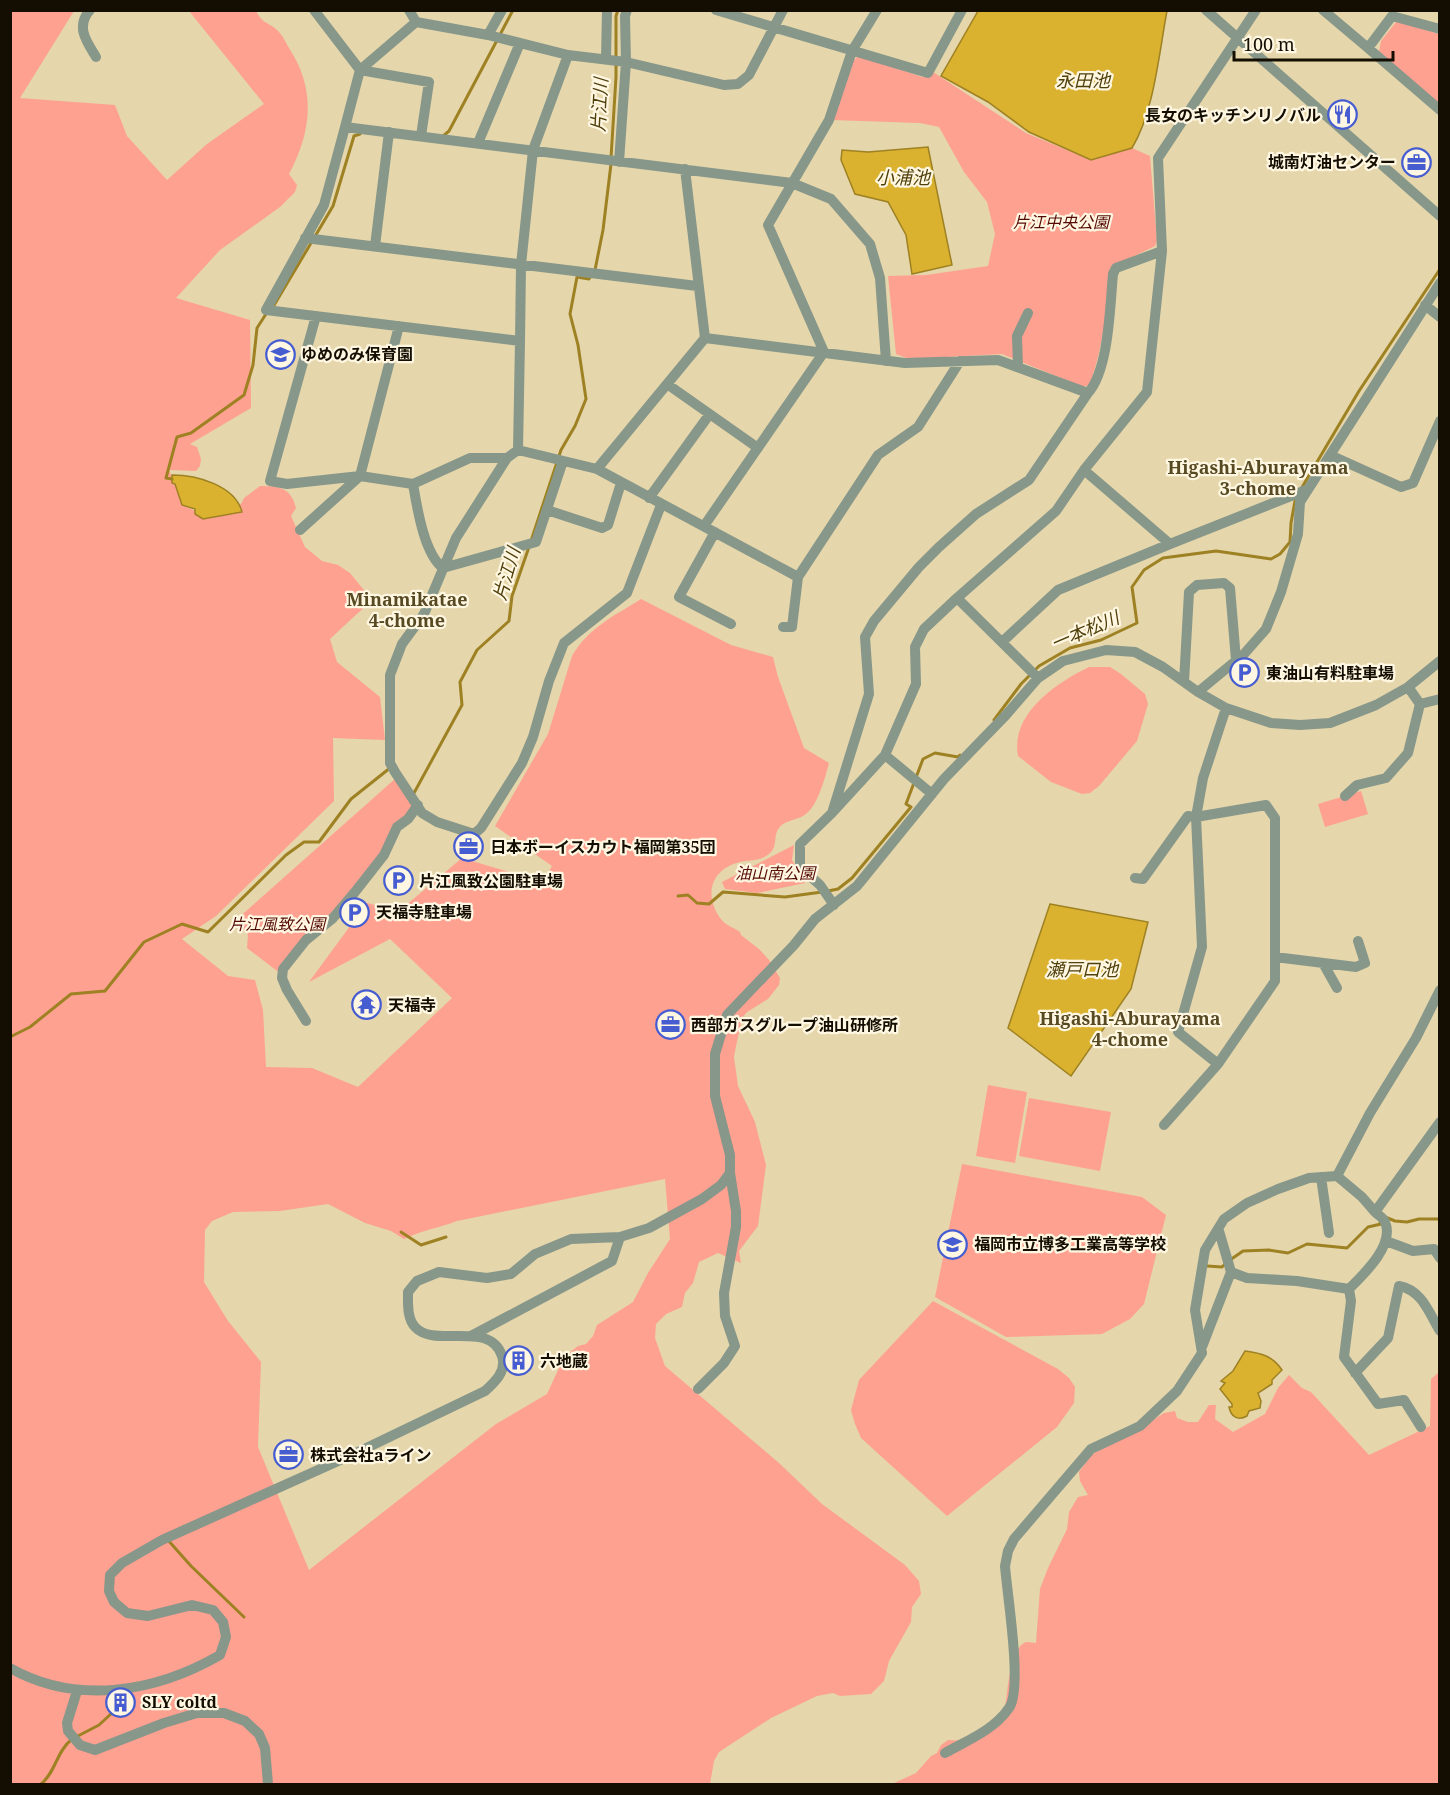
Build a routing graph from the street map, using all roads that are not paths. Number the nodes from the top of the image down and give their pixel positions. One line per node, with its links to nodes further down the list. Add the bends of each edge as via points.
1 (90, 10): 23 (street, via 82,32)
2 (314, 10): 26 (street)
3 (502, 10): 17 (street)
4 (607, 10): 24 (street)
5 (627, 10): 25 (street)
6 (716, 10): 15 (street)
7 (783, 10): 15 (street)
8 (877, 10): 21 (street)
9 (962, 10): 21 (street, via 927,73)
10 (1206, 10): 18 (street)
11 (1256, 10): 18 (street)
12 (1323, 10): 20 (street)
13 (409, 11): 14 (street)
14 (416, 22): 17 (street); 26 (street)
15 (774, 26): 21 (street); 25 (street, via 749,75 738,84 724,86)
16 (1440, 29): 20 (street, via 1392,16)
17 (495, 37): 19 (street)
18 (1237, 37): 36 (street); 39 (street, via 1158,158)
19 (520, 43): 22 (street); 31 (street)
20 (1368, 48): 27 (street)
21 (852, 51): 35 (street, via 829,120)
22 (568, 55): 24 (street); 32 (street)
23 (96, 57)
24 (608, 59): 25 (street)
25 (626, 62): 33 (street)
26 (360, 70): 28 (street); 29 (street, via 429,82)
27 (1440, 110)
28 (345, 127): 30 (street); 37 (street, via 324,205)
29 (421, 136): 30 (street); 31 (street)
30 (389, 137): 38 (street)
31 (478, 143): 32 (street)
32 (533, 150): 33 (street); 40 (street)
33 (619, 162): 34 (street)
34 (685, 169): 35 (street); 42 (street)
35 (792, 183): 50 (street, via 768,225); 51 (street, via 831,199 870,244 880,278)
36 (1440, 216)
37 (305, 237): 38 (street); 45 (street, via 271,310)
38 (375, 246): 40 (street)
39 (1162, 251): 55 (street, via 1116,268 1113,273 1103,362); 64 (street, via 1147,392)
40 (522, 265): 42 (street); 49 (street)
41 (1440, 283): 43 (street)
42 (697, 286): 48 (street)
43 (1425, 305): 46 (street); 60 (street)
44 (1028, 313): 53 (street, via 1017,336)
45 (316, 316): 47 (street); 65 (street, via 270,481 287,484)
46 (1440, 317)
47 (399, 326): 49 (street); 65 (street)
48 (705, 338): 50 (street); 54 (street)
49 (520, 341): 59 (street)
50 (824, 352): 51 (street); 58 (street)
51 (886, 361): 52 (street)
52 (960, 361): 53 (street, via 998,360); 77 (street, via 918,427 878,455)
53 (1018, 367): 55 (street)
54 (667, 384): 56 (street); 63 (street)
55 (1088, 393): 95 (street, via 1029,480 976,514 939,547 874,621 865,637 869,694)
56 (709, 415): 58 (street); 69 (street)
57 (1440, 421): 60 (street, via 1413,483 1401,487)
58 (758, 448): 72 (street)
59 (518, 450): 61 (street); 62 (street)
60 (1330, 455): 68 (street)
61 (507, 458): 67 (street, via 470,458); 76 (street, via 456,538)
62 (563, 460): 63 (street); 71 (street)
63 (597, 469): 66 (street)
64 (1084, 470): 75 (street); 78 (street, via 1056,511)
65 (360, 476): 67 (street); 73 (street)
66 (621, 483): 69 (street); 71 (street, via 608,525 602,528)
67 (413, 484): 76 (street, via 422,528)
68 (1305, 490): 75 (street); 82 (street, via 1299,502 1298,534 1274,610 1266,629)
69 (649, 498): 70 (street)
70 (661, 505): 72 (street); 94 (street, via 627,593 564,643 522,763 481,828 474,834 437,822 422,813)
71 (547, 510): 76 (street, via 536,542)
72 (704, 526): 74 (street)
73 (300, 530)
74 (714, 532): 77 (street); 79 (street, via 679,597)
75 (1170, 544): 81 (street, via 1058,590)
76 (443, 568): 94 (street, via 424,614 402,644 390,675 390,763)
77 (798, 577): 80 (street, via 792,627)
78 (957, 598): 81 (street); 91 (street, via 924,629 915,647 916,684)
79 (729, 620)
80 (783, 627)
81 (1002, 642): 84 (street)
82 (1236, 660): 85 (street, via 1230,588 1224,582 1197,585 1189,592); 87 (street)
83 (1440, 661): 86 (street)
84 (1038, 678): 85 (street, via 1063,661 1106,650 1135,652); 92 (street)
85 (1184, 682): 87 (street)
86 (1408, 687): 89 (street); 90 (street, via 1330,723 1271,723)
87 (1198, 692): 90 (street)
88 (1440, 699): 89 (street)
89 (1420, 704): 93 (street, via 1408,753 1386,778 1357,784)
90 (1226, 708): 96 (street, via 1203,778)
91 (885, 755): 92 (street); 95 (street)
92 (932, 794): 98 (street, via 857,886)
93 (1345, 796)
94 (418, 805): 104 (street, via 397,827 384,855 355,892 333,918 306,940 283,969 287,990)
95 (832, 813): 98 (street, via 800,844 800,867)
96 (1196, 818): 97 (street, via 1188,816 1143,879); 100 (street, via 1266,805 1275,818); 105 (street, via 1202,947 1178,1032)
97 (1136, 878)
98 (831, 901): 108 (street, via 727,1015 715,1054 715,1096 730,1155)
99 (1358, 940): 101 (street, via 1365,963 1356,967)
100 (1275, 957): 101 (street); 105 (street, via 1275,981)
101 (1323, 963): 102 (street)
102 (1336, 988)
103 (1440, 990): 109 (street)
104 (306, 1021)
105 (1218, 1064): 107 (street)
106 (1440, 1122): 111 (street)
107 (1164, 1125)
108 (730, 1173): 114 (street, via 702,1199 648,1228); 123 (street, via 736,1227 724,1293 725,1316 735,1346)
109 (1337, 1176): 110 (street); 111 (street)
110 (1321, 1177): 112 (street, via 1309,1178 1247,1203 1224,1219); 113 (street)
111 (1375, 1212): 115 (street, via 1385,1221)
112 (1219, 1231): 117 (street); 121 (street, via 1205,1250 1195,1310)
113 (1329, 1233)
114 (620, 1237): 120 (street, via 612,1261); 120 (street, via 571,1239 535,1254 511,1274 487,1278 438,1272 417,1281 408,1292 408,1313 416,1328 447,1337)
115 (1386, 1241): 116 (street, via 1413,1251 1434,1249); 118 (street, via 1372,1266)
116 (1440, 1258)
117 (1231, 1271): 118 (street, via 1247,1278); 121 (street)
118 (1349, 1289): 122 (street, via 1344,1357)
119 (1440, 1331): 122 (street, via 1422,1299 1400,1286 1388,1338)
120 (470, 1336): 126 (street, via 496,1344 503,1358 501,1376 485,1391 162,1540 122,1563 110,1575 109,1591 114,1602 128,1613 148,1616 192,1605 213,1610 223,1622 226,1637 220,1655 196,1669 150,1683 112,1691)
121 (1201, 1348): 127 (street, via 1202,1353 1177,1391 1140,1426 1091,1449 1014,1539 1005,1566 1016,1671 1011,1706 990,1727)
122 (1355, 1372): 124 (street, via 1378,1404 1404,1400)
123 (699, 1389)
124 (1421, 1427)
125 (10, 1668): 126 (street)
126 (77, 1691): 128 (street, via 67,1723 68,1731 80,1745 95,1750 196,1713 224,1713 244,1721 259,1734 265,1748)
127 (945, 1753)
128 (268, 1785)

